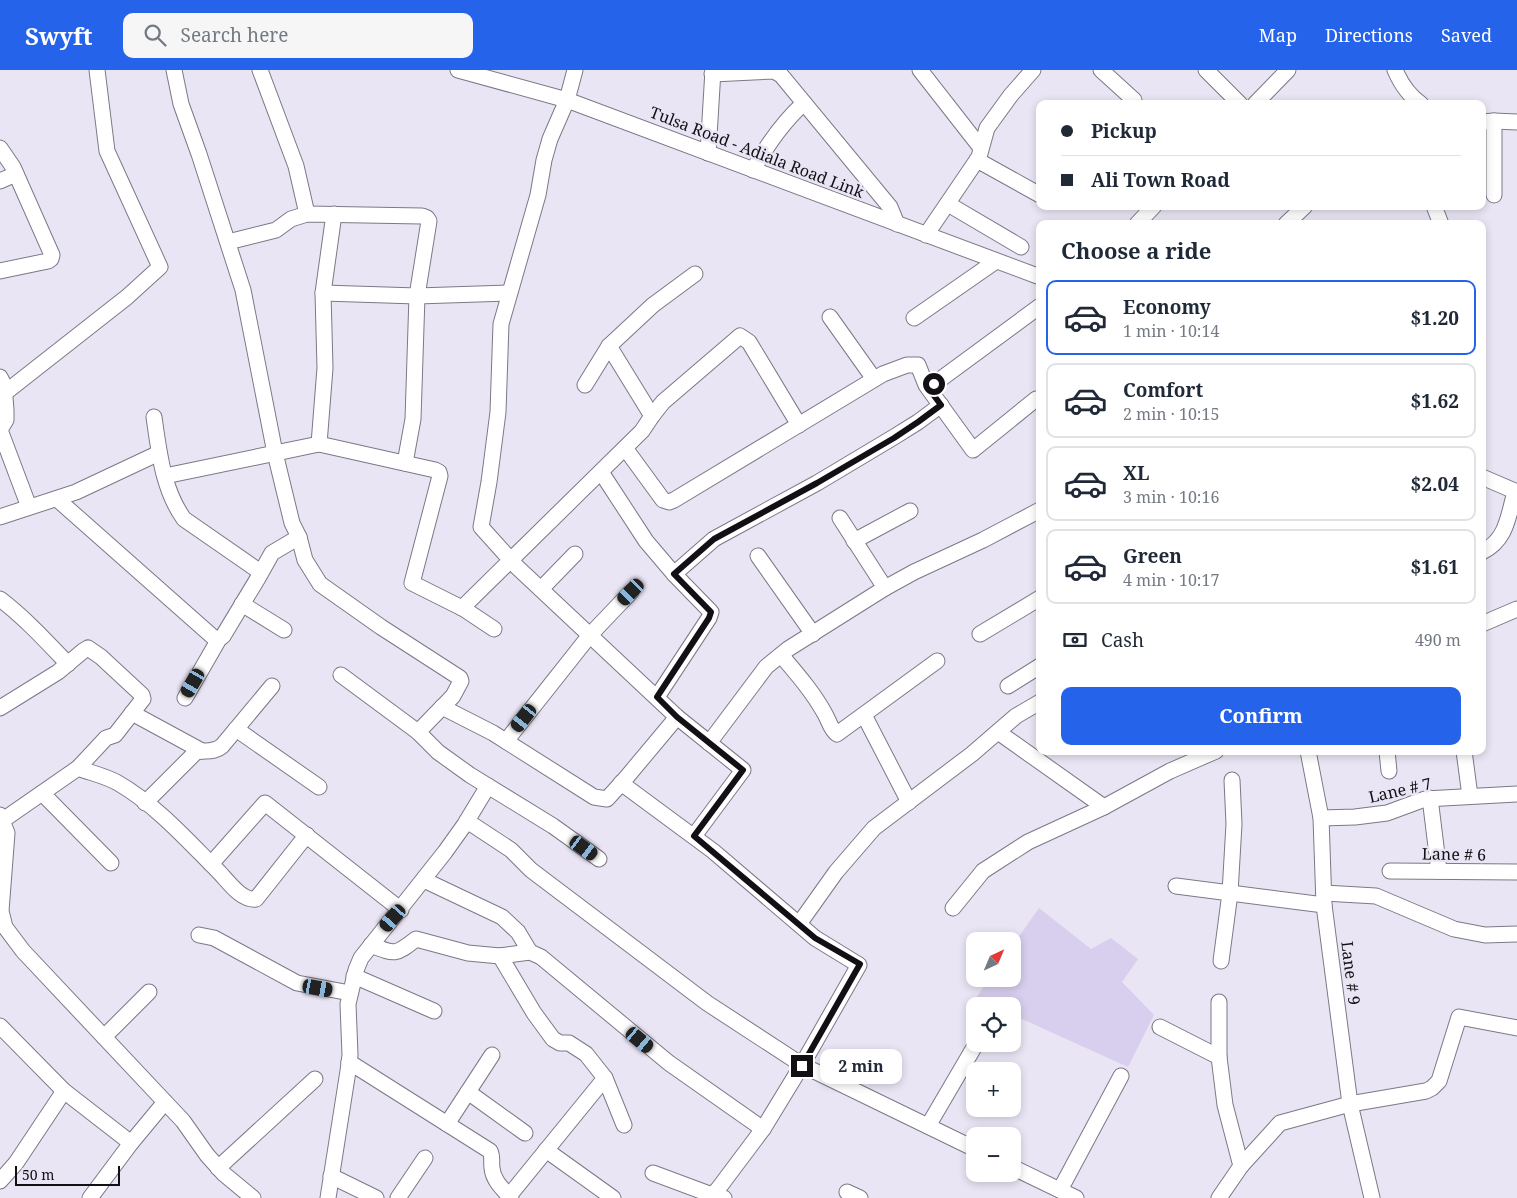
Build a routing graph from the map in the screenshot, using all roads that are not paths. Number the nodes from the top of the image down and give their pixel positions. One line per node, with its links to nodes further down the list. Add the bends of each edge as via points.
1 (97, 70): 55 (street, via 107,151 160,267)
2 (174, 70): 38 (street, via 181,104)
3 (260, 70): 32 (street, via 296,166)
4 (458, 70): 13 (street, Tulsa Road - Adiala Road Link)
5 (575, 70): 13 (street)
6 (920, 70): 23 (street)
7 (1101, 70): 14 (street)
8 (1206, 70): 15 (street)
9 (1288, 70): 16 (street)
10 (1395, 70): 17 (street, via 1403,87)
11 (712, 72): 18 (street, via 774,71); 22 (street)
12 (1027, 72): 23 (street, via 988,128)
13 (567, 100): 22 (street, Tulsa Road - Adiala Road Link); 45 (street, via 550,139 538,195)
14 (1134, 100)
15 (1236, 100)
16 (1259, 100)
17 (1417, 100)
18 (804, 103): 24 (street, via 790,116); 36 (street, via 890,207)
19 (1488, 121): 20 (street); 28 (street)
20 (1517, 122)
21 (0, 148): 25 (street)
22 (708, 153): 24 (street, Tulsa Road - Adiala Road Link)
23 (979, 154): 27 (street); 29 (street)
24 (753, 170): 36 (street, Tulsa Road - Adiala Road Link)
25 (16, 174): 26 (street); 41 (street, via 52,255 51,259)
26 (0, 180)
27 (1036, 192)
28 (1494, 195)
29 (948, 204): 37 (street); 39 (street)
30 (1150, 210): 34 (street)
31 (1301, 210): 35 (street)
32 (307, 214): 33 (street); 38 (street, via 291,219 276,230)
33 (334, 214): 44 (street); 46 (street, via 427,218)
34 (1141, 220)
35 (1290, 220)
36 (897, 224): 37 (street, Tulsa Road - Adiala Road Link)
37 (926, 235): 40 (street, Tulsa Road - Adiala Road Link)
38 (228, 242): 65 (street, via 243,290)
39 (1021, 247)
40 (996, 261): 43 (street, Tulsa Road - Adiala Road Link); 49 (street)
41 (0, 271)
42 (695, 274): 50 (street, via 654,305)
43 (1036, 276)
44 (323, 293): 46 (street); 62 (street, via 324,368)
45 (509, 293): 46 (street); 82 (street, via 501,324 498,412 481,527)
46 (417, 296): 66 (street, via 413,419)
47 (1036, 309): 54 (street)
48 (830, 317): 52 (street)
49 (914, 318)
50 (610, 346): 53 (street); 58 (street)
51 (0, 377): 55 (street)
52 (874, 379): 54 (street, via 907,365 918,366); 60 (street)
53 (586, 385)
54 (929, 389): 57 (street)
55 (6, 392): 61 (street, via 6,420)
56 (1036, 399): 57 (street, via 973,450)
57 (941, 405): 84 (street, via 826,478 714,539)
58 (652, 416): 60 (street, via 663,402 740,336 748,342); 63 (street)
59 (154, 417): 64 (street)
60 (799, 425): 63 (street, via 669,502 663,500)
61 (0, 430): 72 (street)
62 (318, 444): 65 (street); 66 (street)
63 (625, 448): 67 (street)
64 (159, 453): 68 (street); 71 (street)
65 (275, 454): 68 (street); 77 (street, via 292,523)
66 (406, 463): 91 (street, via 435,470 440,476 412,583)
67 (601, 472): 82 (street); 84 (street, via 646,541)
68 (165, 476): 83 (street, via 173,502 184,519)
69 (1486, 478): 70 (street)
70 (1514, 487): 79 (street, via 1503,534)
71 (57, 499): 72 (street); 99 (street)
72 (29, 508): 75 (street)
73 (910, 511): 78 (street)
74 (1036, 512): 85 (street)
75 (0, 517)
76 (840, 518): 78 (street)
77 (299, 537): 83 (street, via 272,552); 110 (street, via 305,560 320,584 460,678 458,688)
78 (854, 541): 85 (street)
79 (1486, 549)
80 (575, 554): 86 (street)
81 (758, 556): 96 (street)
82 (510, 560): 86 (street); 91 (street)
83 (260, 573): 90 (street)
84 (674, 574): 107 (street, via 711,612)
85 (885, 588): 96 (street)
86 (541, 589): 98 (street)
87 (631, 592): 98 (street)
88 (0, 598): 102 (street)
89 (1036, 600): 97 (street)
90 (242, 604): 95 (street); 99 (street)
91 (462, 608): 94 (street)
92 (1517, 609): 93 (street)
93 (1486, 622)
94 (494, 629)
95 (284, 630)
96 (813, 634): 100 (street)
97 (980, 634)
98 (590, 635): 107 (street); 118 (street)
99 (219, 639): 108 (street)
100 (780, 655): 113 (street, via 810,690 834,732 840,733); 119 (street, via 766,667)
101 (937, 661): 113 (street)
102 (68, 664): 111 (street); 112 (street, via 88,648 97,654 142,695)
103 (1036, 668): 106 (street)
104 (341, 675): 116 (street)
105 (272, 686): 115 (street)
106 (1008, 686)
107 (657, 697): 114 (street)
108 (184, 698)
109 (1036, 704): 117 (street)
110 (442, 707): 116 (street); 118 (street)
111 (0, 708)
112 (132, 713): 120 (street); 125 (street, via 115,736 106,738)
113 (864, 715): 135 (street)
114 (677, 717): 119 (street); 128 (street)
115 (236, 729): 120 (street, via 218,750); 130 (street)
116 (418, 732): 129 (street, via 438,752)
117 (998, 732): 135 (street); 137 (street)
118 (506, 741): 128 (street, via 594,797 607,799)
119 (709, 743): 142 (street, via 743,770)
120 (202, 751): 136 (street, via 196,752)
121 (1207, 755): 137 (street)
122 (1309, 755): 139 (street, Lane # 9)
123 (1387, 755): 126 (street)
124 (1465, 755): 133 (street)
125 (78, 768): 131 (street); 136 (street, via 116,782)
126 (1389, 771)
127 (1232, 780): 151 (street, via 1234,824)
128 (620, 783): 142 (street)
129 (488, 786): 140 (street); 143 (street)
130 (319, 787)
131 (42, 793): 138 (street); 144 (street)
132 (1517, 794): 133 (street, Lane # 7)
133 (1470, 796): 134 (street, Lane # 7)
134 (1430, 798): 139 (street, Lane # 7, via 1387,813); 147 (street)
135 (909, 802): 155 (street, via 874,828 836,872)
136 (146, 803): 145 (street)
137 (1104, 807): 153 (street, via 1028,842 982,871)
138 (1, 818): 156 (street, via 7,833 1,911)
139 (1321, 818): 152 (street, Lane # 9)
140 (467, 821): 149 (street); 176 (street, via 511,850 531,870 707,1003)
141 (307, 835): 145 (street, via 265,802); 145 (street, via 256,899 244,896); 154 (street)
142 (694, 836): 155 (street)
143 (599, 859)
144 (111, 863)
145 (211, 864)
146 (1390, 871): 147 (street, Lane # 6)
147 (1440, 871): 148 (street, Lane # 6)
148 (1517, 872)
149 (424, 880): 154 (street); 160 (street, via 502,917 518,932)
150 (1176, 886): 151 (street)
151 (1230, 892): 152 (street); 162 (street)
152 (1324, 899): 157 (street, via 1376,896 1454,929 1485,935); 183 (street, Lane # 9)
153 (953, 908)
154 (401, 910): 159 (street)
155 (799, 924): 176 (street, via 815,938 860,964)
156 (3, 926): 171 (street)
157 (1515, 933)
158 (199, 935): 165 (street, via 214,938 297,983)
159 (371, 945): 161 (street, via 398,952 416,939 468,953); 163 (street)
160 (530, 952): 161 (street); 187 (street, via 669,1063)
161 (500, 956): 178 (street, via 552,1039 569,1043 586,1054)
162 (1221, 961)
163 (354, 976): 165 (street); 167 (street)
164 (149, 992): 171 (street)
165 (350, 993): 175 (street)
166 (1218, 1002): 174 (street)
167 (434, 1011)
168 (0, 1026): 180 (street)
169 (1160, 1027): 174 (street)
170 (1517, 1028): 183 (street, via 1459,1017 1436,1085 1426,1091)
171 (104, 1037): 182 (street)
172 (971, 1052): 186 (street)
173 (492, 1055): 181 (street)
174 (1219, 1057): 193 (street, via 1226,1105)
175 (349, 1062): 184 (street); 197 (street)
176 (802, 1066): 186 (street); 187 (street)
177 (1121, 1076): 199 (street)
178 (604, 1078): 185 (street); 191 (street)
179 (315, 1080): 194 (street)
180 (64, 1091): 189 (street); 198 (street, via 16,1164)
181 (468, 1092): 184 (street); 188 (street)
182 (165, 1102): 189 (street); 194 (street)
183 (1350, 1104): 193 (street, via 1280,1123); 210 (street, Lane # 9)
184 (447, 1124): 201 (street, via 490,1151 495,1180)
185 (624, 1125)
186 (928, 1126): 190 (street)
187 (762, 1129): 200 (street, via 718,1189)
188 (525, 1133)
189 (131, 1143): 202 (street)
190 (966, 1145)
191 (546, 1150): 201 (street); 207 (street)
192 (425, 1158): 206 (street)
193 (1241, 1166): 209 (street)
194 (218, 1168): 203 (street)
195 (1021, 1171): 199 (street)
196 (653, 1173): 200 (street)
197 (331, 1176): 204 (street); 205 (street)
198 (0, 1181)
199 (1060, 1190): 208 (street)
200 (718, 1196)
201 (510, 1197)
202 (90, 1198)
203 (253, 1198)
204 (328, 1198)
205 (376, 1198)
206 (398, 1198)
207 (613, 1198)
208 (1076, 1198)
209 (1219, 1198)
210 (1372, 1198)

